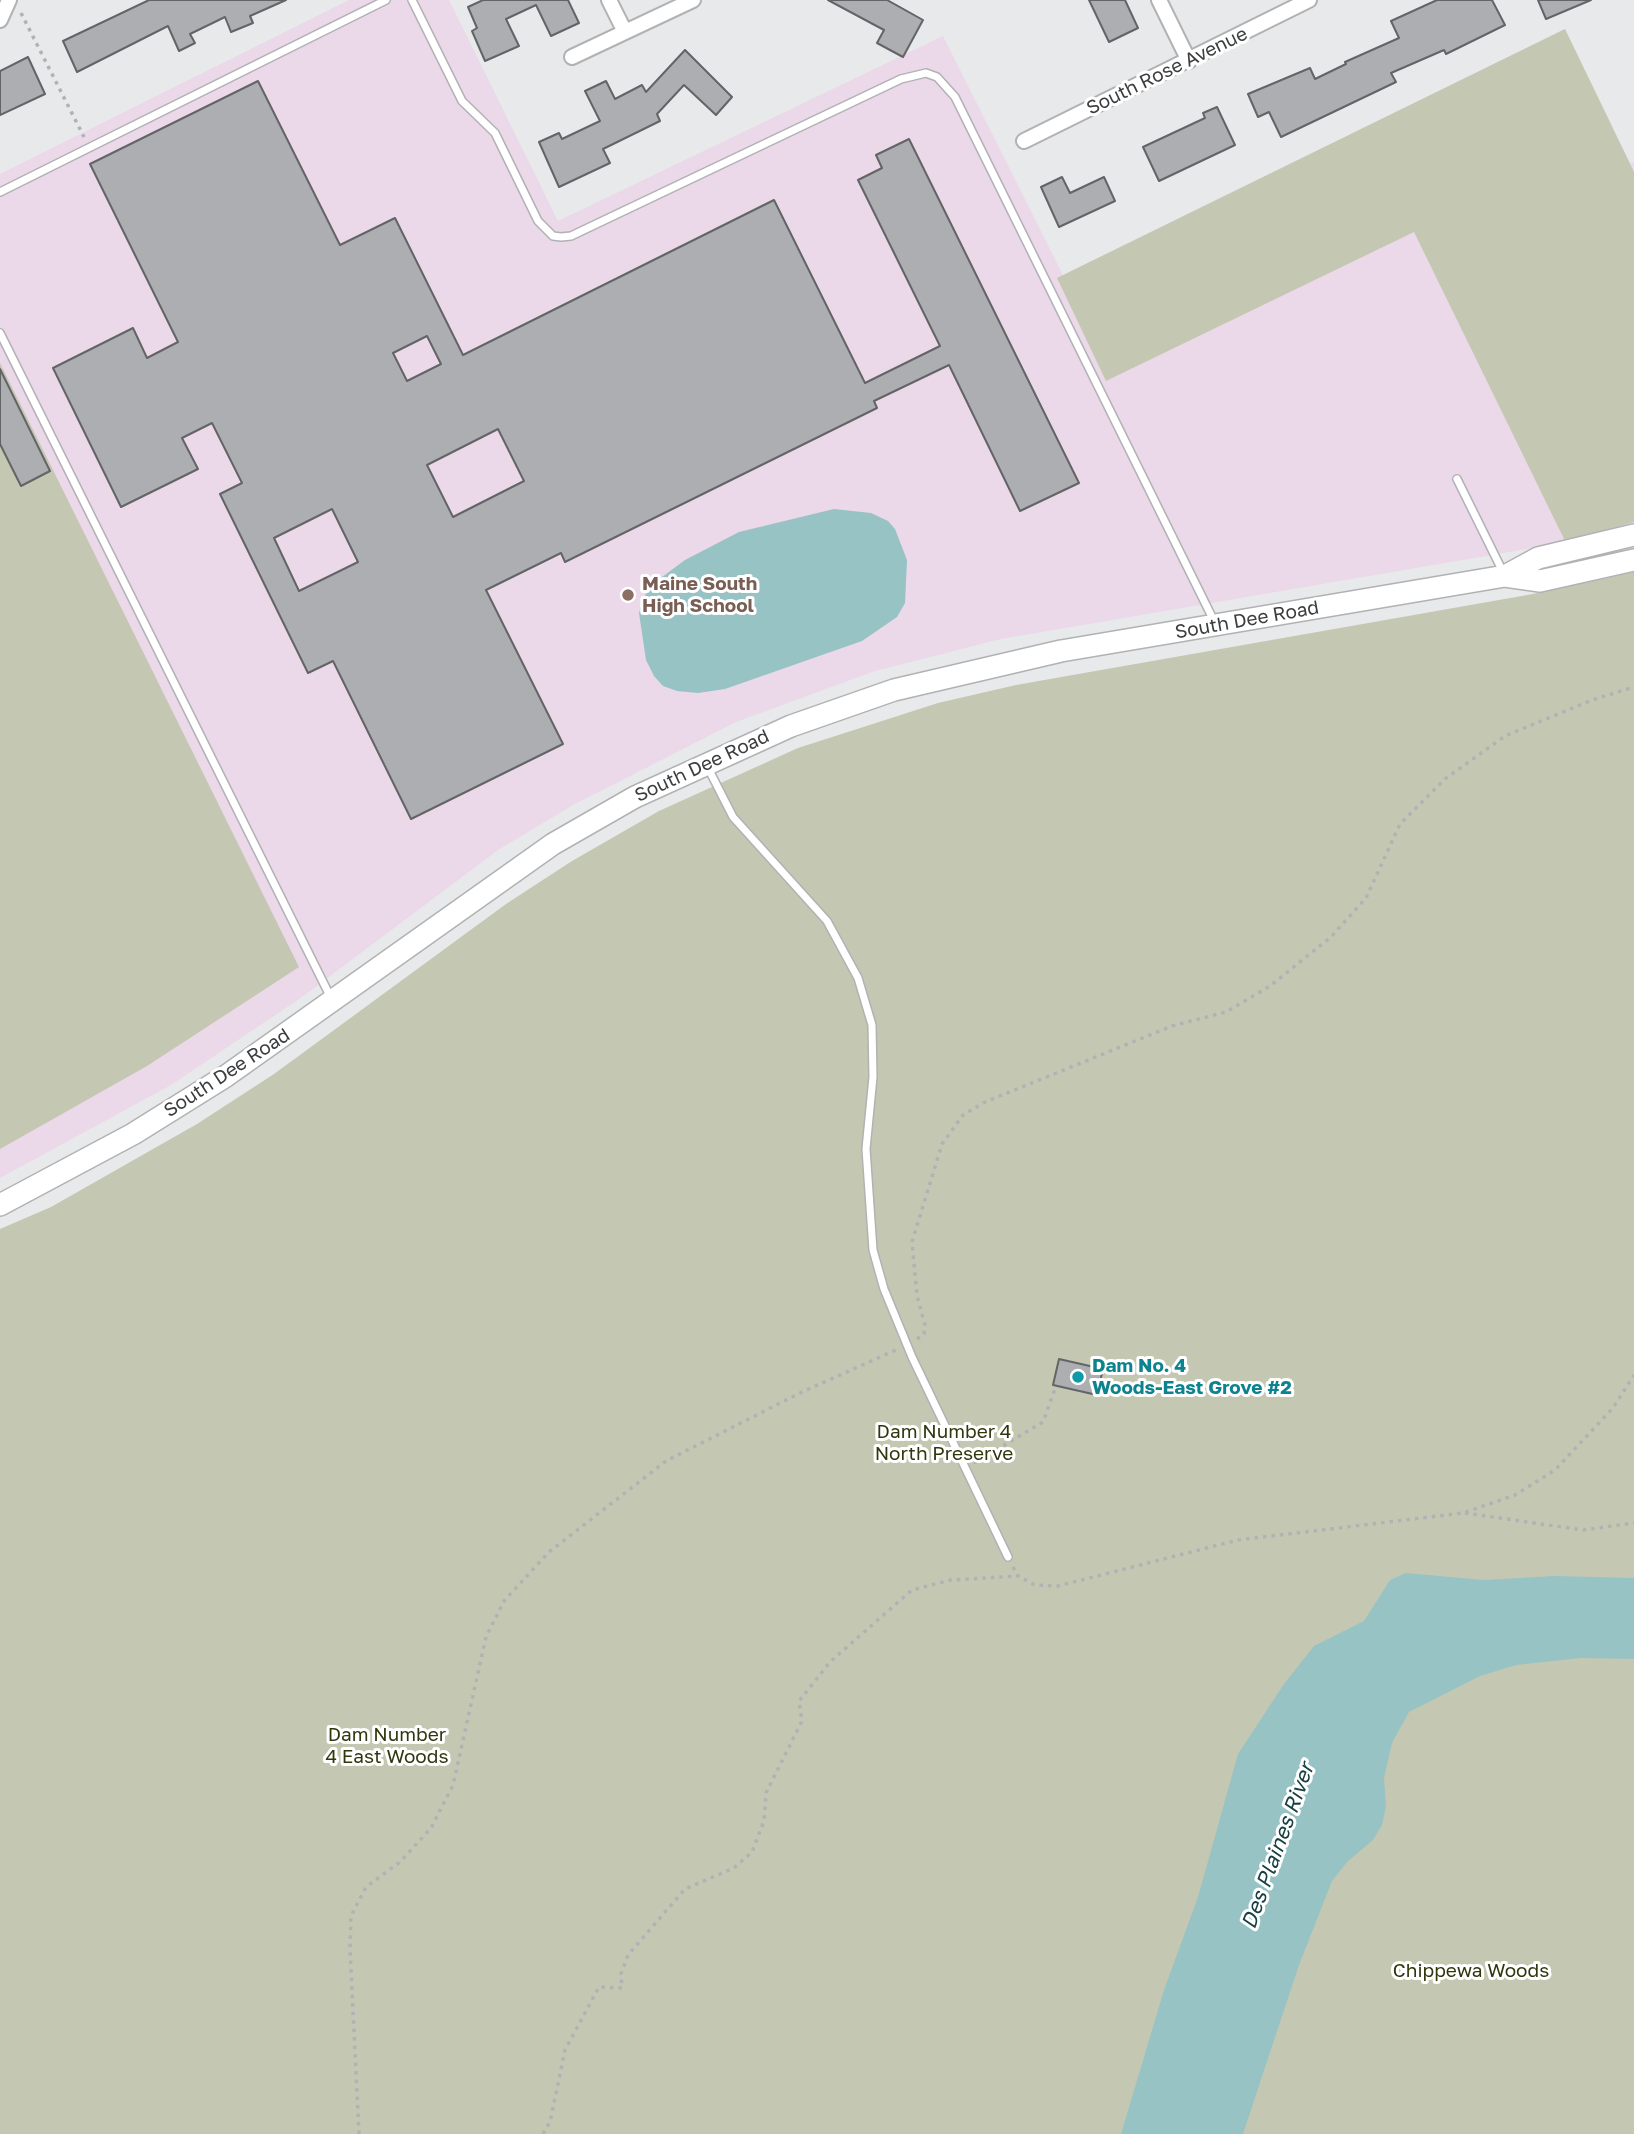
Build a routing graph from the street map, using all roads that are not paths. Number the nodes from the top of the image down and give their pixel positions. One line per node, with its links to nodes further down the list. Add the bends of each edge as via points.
1 (386, 0): 13 (lane)
2 (412, 0): 19 (lane, via 462,102 495,133 538,221 553,236 570,236 901,79 926,73 937,77 955,97)
3 (609, 0): 9 (street)
4 (693, 0): 9 (street)
5 (1159, 0): 11 (street)
6 (1309, 0): 11 (street, South Rose Avenue)
7 (7, 2): 8 (street)
8 (0, 20)
9 (625, 32): 10 (street)
10 (572, 57)
11 (1189, 61): 12 (street, South Rose Avenue)
12 (1024, 141)
13 (0, 192)
14 (0, 333): 21 (lane)
15 (1457, 479): 18 (lane)
16 (1634, 534): 18 (main road, South Dee Road, via 1538,558)
17 (1634, 560): 18 (main road, South Dee Road, via 1540,581)
18 (1505, 576): 19 (main road, South Dee Road)
19 (1216, 625): 20 (main road, South Dee Road, via 1061,651 907,687 790,726)
20 (705, 762): 21 (main road, South Dee Road, via 553,844); 23 (lane, via 733,817 827,921 858,978 872,1025 873,1077 866,1149 873,1250 912,1357)
21 (333, 1001): 22 (main road, South Dee Road, via 133,1134)
22 (0, 1205)
23 (1008, 1557)

